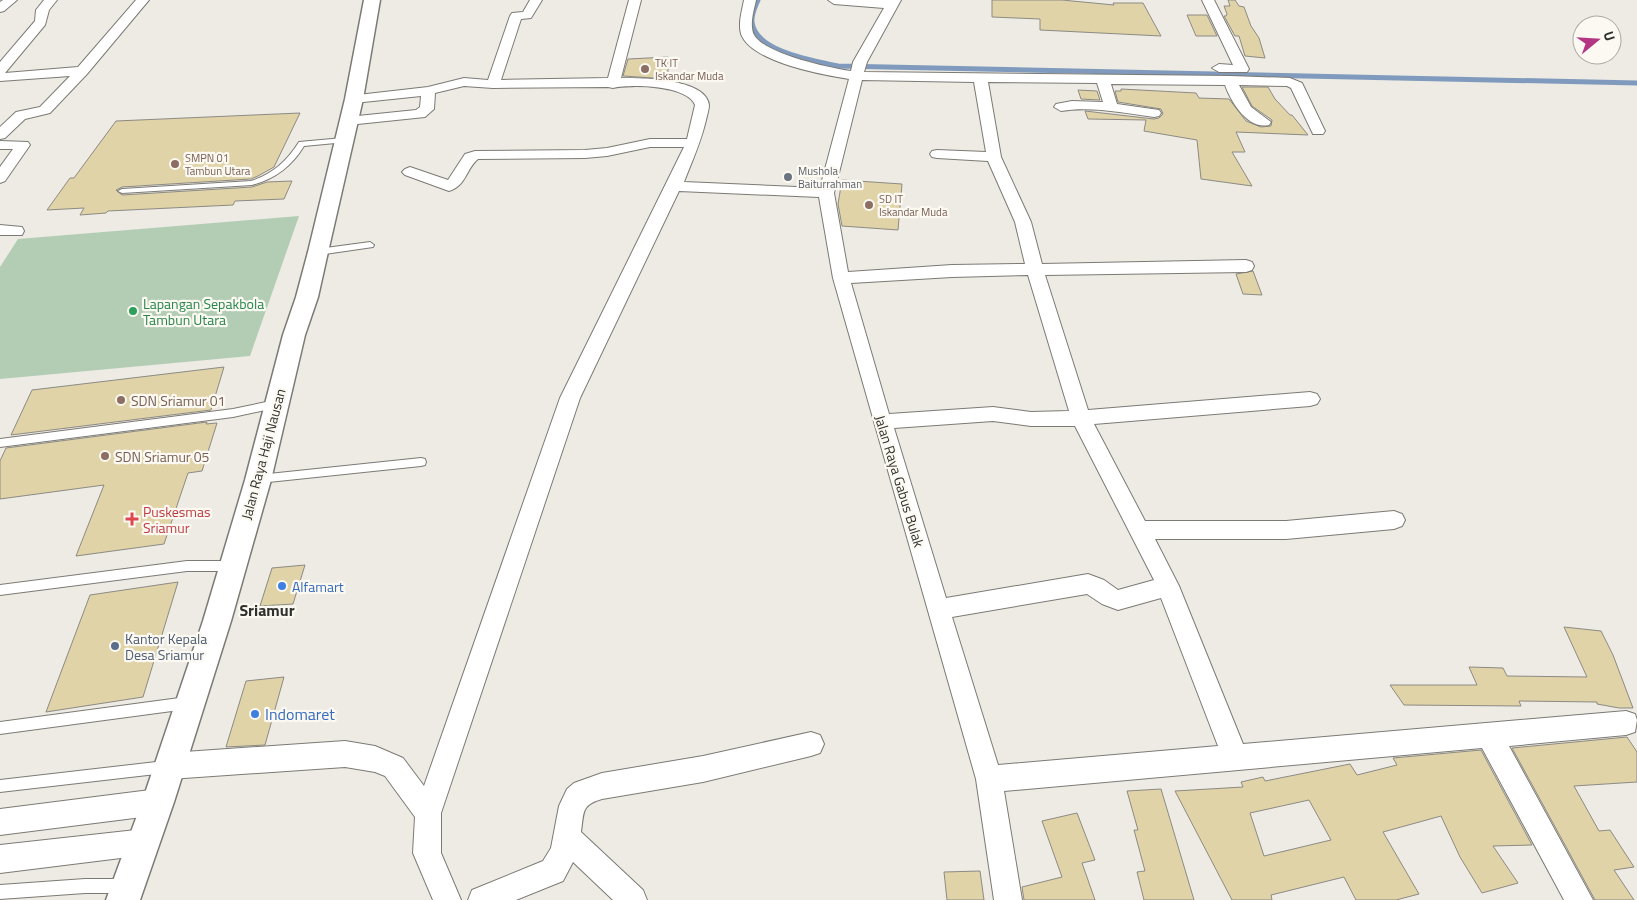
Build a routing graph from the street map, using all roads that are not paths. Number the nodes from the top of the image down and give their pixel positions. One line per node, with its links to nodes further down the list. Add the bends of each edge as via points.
1 (11, 0): 11 (street)
2 (51, 0): 15 (street, via 43,7 41,22)
3 (143, 0): 16 (street)
4 (372, 0): 27 (street, Jalan Raya Haji Nausan)
5 (536, 0): 21 (street, via 527,16 516,16)
6 (635, 0): 22 (street)
7 (750, 0): 14 (street, via 745,24 755,44 789,59 838,73)
8 (834, 0): 10 (street)
9 (1208, 0): 13 (street, via 1242,69)
10 (894, 2): 14 (street, Jalan Raya Gabus Bulak)
11 (0, 8)
12 (878, 62): 14 (street)
13 (1112, 66)
14 (858, 69): 18 (street); 39 (street, Jalan Raya Gabus Bulak)
15 (0, 70)
16 (82, 71): 17 (street); 30 (street, via 42,112 21,115)
17 (0, 77)
18 (980, 77): 19 (street); 34 (street)
19 (1103, 79): 20 (street); 25 (street)
20 (1230, 80): 28 (street, via 1240,105); 29 (street, via 1292,83 1297,86)
21 (493, 84): 22 (street); 23 (street, via 464,82)
22 (613, 84): 31 (street, via 645,82 671,86 683,88 699,98 702,105)
23 (428, 91): 27 (street); 27 (street, via 427,109 420,114)
24 (1061, 107): 25 (street, via 1072,104)
25 (1111, 107): 26 (street)
26 (1154, 113)
27 (348, 120): 38 (lane, via 302,144 279,172 252,183); 41 (street, Jalan Raya Haji Nausan)
28 (1264, 122)
29 (1318, 131)
30 (0, 135)
31 (693, 143): 35 (street, via 650,143 585,154 476,156 467,162 454,184 449,186); 37 (street)
32 (0, 145): 36 (street, via 23,145)
33 (937, 154): 34 (street)
34 (994, 157): 43 (street, via 1023,222)
35 (410, 172)
36 (0, 178)
37 (674, 186): 39 (street); 68 (street, via 570,398)
38 (122, 191)
39 (826, 193): 44 (street, Jalan Raya Gabus Bulak)
40 (370, 245): 41 (lane)
41 (318, 252): 46 (street, Jalan Raya Haji Nausan)
42 (1246, 266): 43 (street)
43 (1035, 270): 44 (street); 47 (street)
44 (841, 278): 48 (street, Jalan Raya Gabus Bulak)
45 (1310, 399): 47 (street)
46 (278, 403): 49 (lane, via 233,413); 51 (street, Jalan Raya Haji Nausan)
47 (1081, 418): 48 (street, via 1031,419 993,414); 53 (street)
48 (882, 422): 57 (street, Jalan Raya Gabus Bulak)
49 (0, 443)
50 (421, 462): 51 (lane)
51 (258, 480): 54 (street, Jalan Raya Haji Nausan)
52 (1394, 520): 53 (street, via 1286,530)
53 (1139, 530): 55 (street)
54 (232, 566): 56 (lane, via 187,566); 58 (street, Jalan Raya Haji Nausan, via 218,621)
55 (1168, 586): 57 (street, via 1118,600 1088,584); 63 (street)
56 (0, 590)
57 (939, 609): 65 (street, Jalan Raya Gabus Bulak)
58 (190, 703): 60 (lane); 64 (street, Jalan Raya Haji Nausan)
59 (1626, 723): 61 (street)
60 (0, 728)
61 (1489, 735): 63 (street); 79 (street)
62 (811, 744): 70 (street, via 703,769 594,788 576,798)
63 (1235, 757): 65 (street)
64 (170, 766): 66 (lane); 67 (street, Jalan Raya Haji Nausan); 68 (street, via 345,754 375,759 394,767)
65 (989, 779): 78 (street, Jalan Raya Gabus Bulak)
66 (0, 786)
67 (158, 802): 69 (street); 71 (street, Jalan Raya Haji Nausan)
68 (428, 813): 75 (street, via 427,854)
69 (0, 822)
70 (567, 837): 76 (street, via 562,857 553,871); 77 (street)
71 (145, 842): 72 (street); 74 (street, Jalan Raya Haji Nausan)
72 (0, 859)
73 (0, 892): 74 (lane, via 85,886)
74 (126, 893)
75 (447, 900)
76 (482, 900)
77 (633, 900)
78 (1008, 900)
79 (1580, 900)

